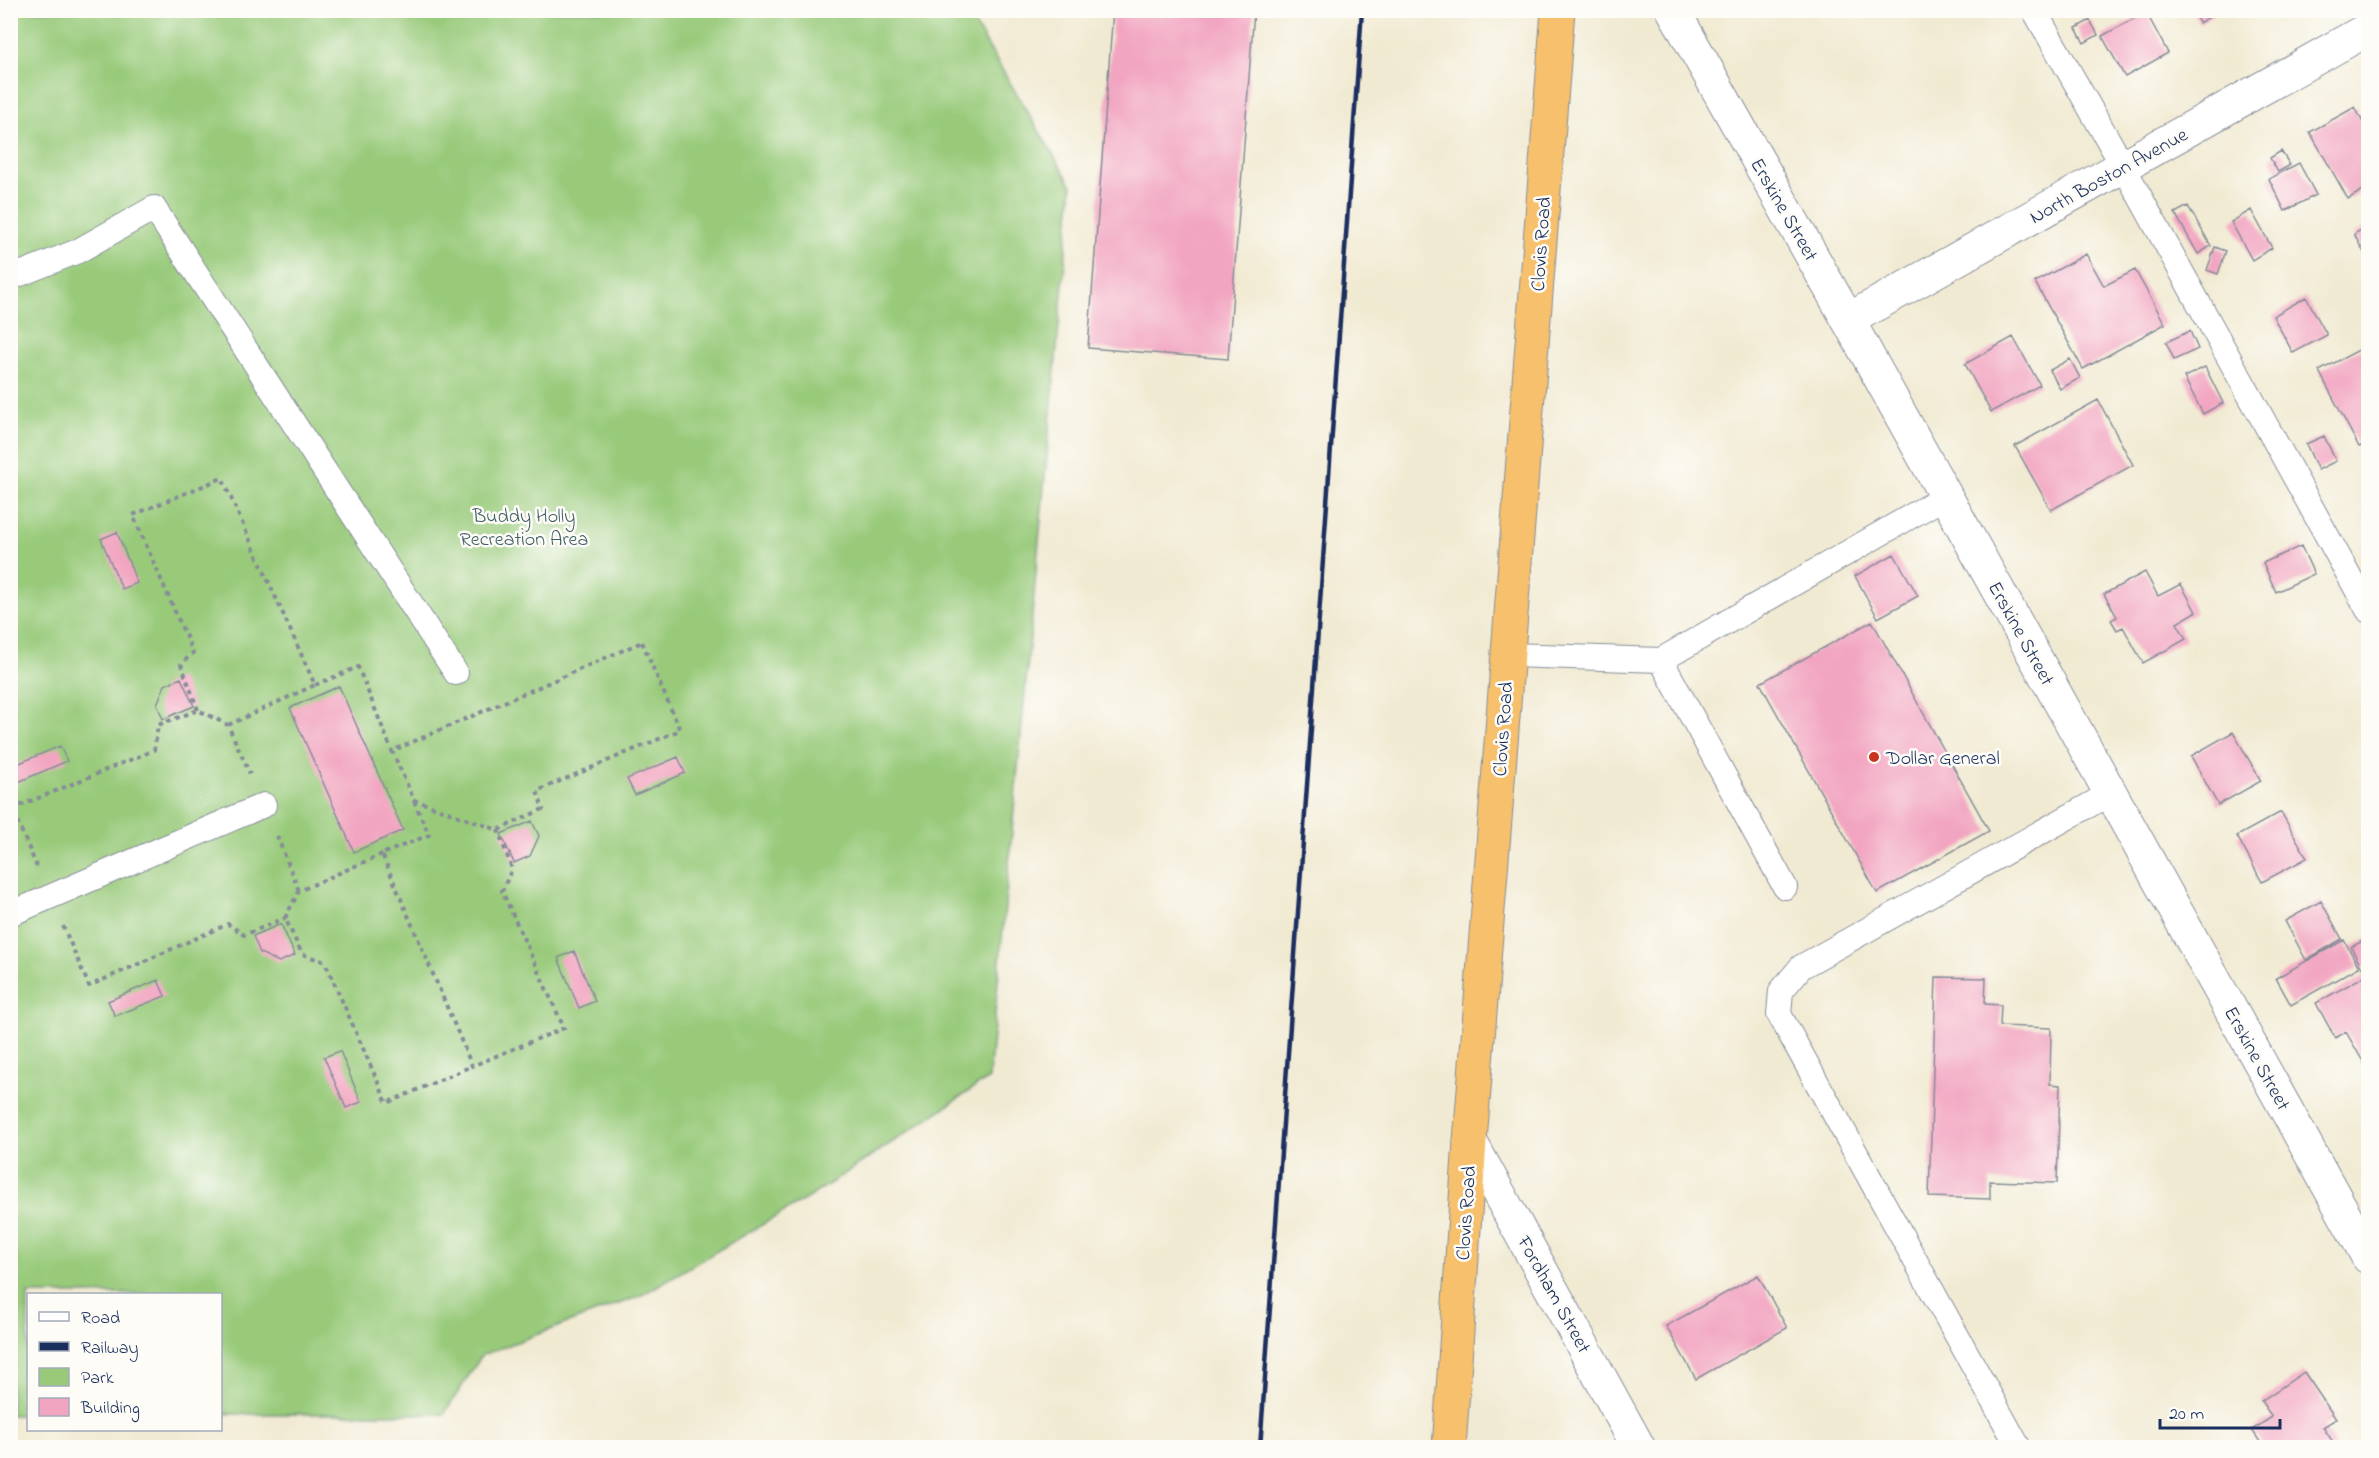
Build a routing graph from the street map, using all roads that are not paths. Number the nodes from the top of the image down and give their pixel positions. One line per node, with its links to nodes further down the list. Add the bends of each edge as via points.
1 (1558, 10): 10 (highway, Clovis Road)
2 (1673, 10): 7 (street, Erskine Street)
3 (2034, 10): 5 (lane)
4 (2368, 29): 5 (street, North Boston Avenue)
5 (2123, 166): 7 (street, North Boston Avenue); 9 (lane)
6 (10, 278): 12 (lane, via 78,250 154,208)
7 (1848, 320): 8 (street, Erskine Street)
8 (1946, 496): 11 (lane); 13 (street, Erskine Street)
9 (2368, 610)
10 (1508, 655): 11 (lane); 17 (highway, Clovis Road)
11 (1661, 660): 15 (lane)
12 (456, 673)
13 (2111, 793): 18 (street, Erskine Street); 21 (lane, via 1801,967 1781,991 1779,1014)
14 (264, 805): 16 (lane)
15 (1785, 887)
16 (10, 914)
17 (1470, 1141): 19 (highway, Clovis Road); 20 (street, Fordham Street)
18 (2368, 1257)
19 (1449, 1448)
20 (1639, 1448)
21 (2019, 1448)

